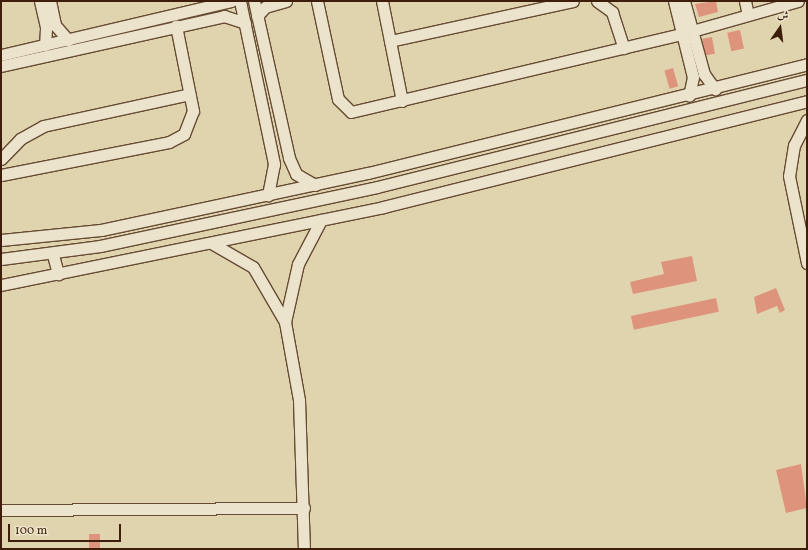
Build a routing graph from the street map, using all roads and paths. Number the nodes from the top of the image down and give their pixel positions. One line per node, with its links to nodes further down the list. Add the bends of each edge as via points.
1 (40, 1): 23 (street, via 46,28)
2 (50, 1): 21 (street, via 55,25)
3 (232, 1): 21 (street)
4 (240, 1): 18 (street)
5 (254, 1): 17 (street)
6 (286, 1): 15 (street)
7 (317, 1): 33 (street, via 340,105 357,112)
8 (382, 1): 22 (street)
9 (573, 1): 22 (street)
10 (597, 1): 24 (street, via 612,12)
11 (674, 1): 20 (street)
12 (684, 1): 20 (street)
13 (745, 1): 16 (street)
14 (798, 1): 16 (street)
15 (272, 2): 17 (street)
16 (748, 15): 20 (street)
17 (257, 16): 39 (street, via 290,163 302,179)
18 (245, 23): 19 (street, via 229,16); 40 (street, via 274,164)
19 (176, 26): 27 (street); 31 (street)
20 (687, 32): 24 (street); 28 (street)
21 (68, 40): 23 (street)
22 (390, 41): 33 (street)
23 (44, 45): 25 (street)
24 (624, 48): 33 (street)
25 (1, 55)
26 (807, 64): 30 (street)
27 (1, 66)
28 (697, 69): 30 (street); 32 (street)
29 (807, 80): 43 (street, via 582,139)
30 (715, 89): 32 (street)
31 (190, 94): 37 (street, via 44,126 20,139); 38 (street, via 192,120 177,139)
32 (689, 96): 39 (street)
33 (402, 101)
34 (807, 101): 35 (street)
35 (784, 107): 36 (street, via 796,110); 42 (street, via 588,158)
36 (805, 123): 48 (street, via 792,150 789,176)
37 (1, 159)
38 (1, 175)
39 (315, 185): 40 (street)
40 (268, 195): 41 (street)
41 (166, 217): 43 (street); 44 (street, via 55,238)
42 (321, 220): 45 (street); 51 (street, via 298,264)
43 (168, 232): 46 (street)
44 (1, 240)
45 (213, 244): 49 (street); 51 (street, via 253,267)
46 (53, 255): 47 (street); 49 (street)
47 (1, 259)
48 (807, 263)
49 (58, 274): 50 (street)
50 (1, 285)
51 (285, 322): 52 (street, via 299,400)
52 (304, 508): 53 (street); 54 (street)
53 (1, 510)
54 (304, 549)

